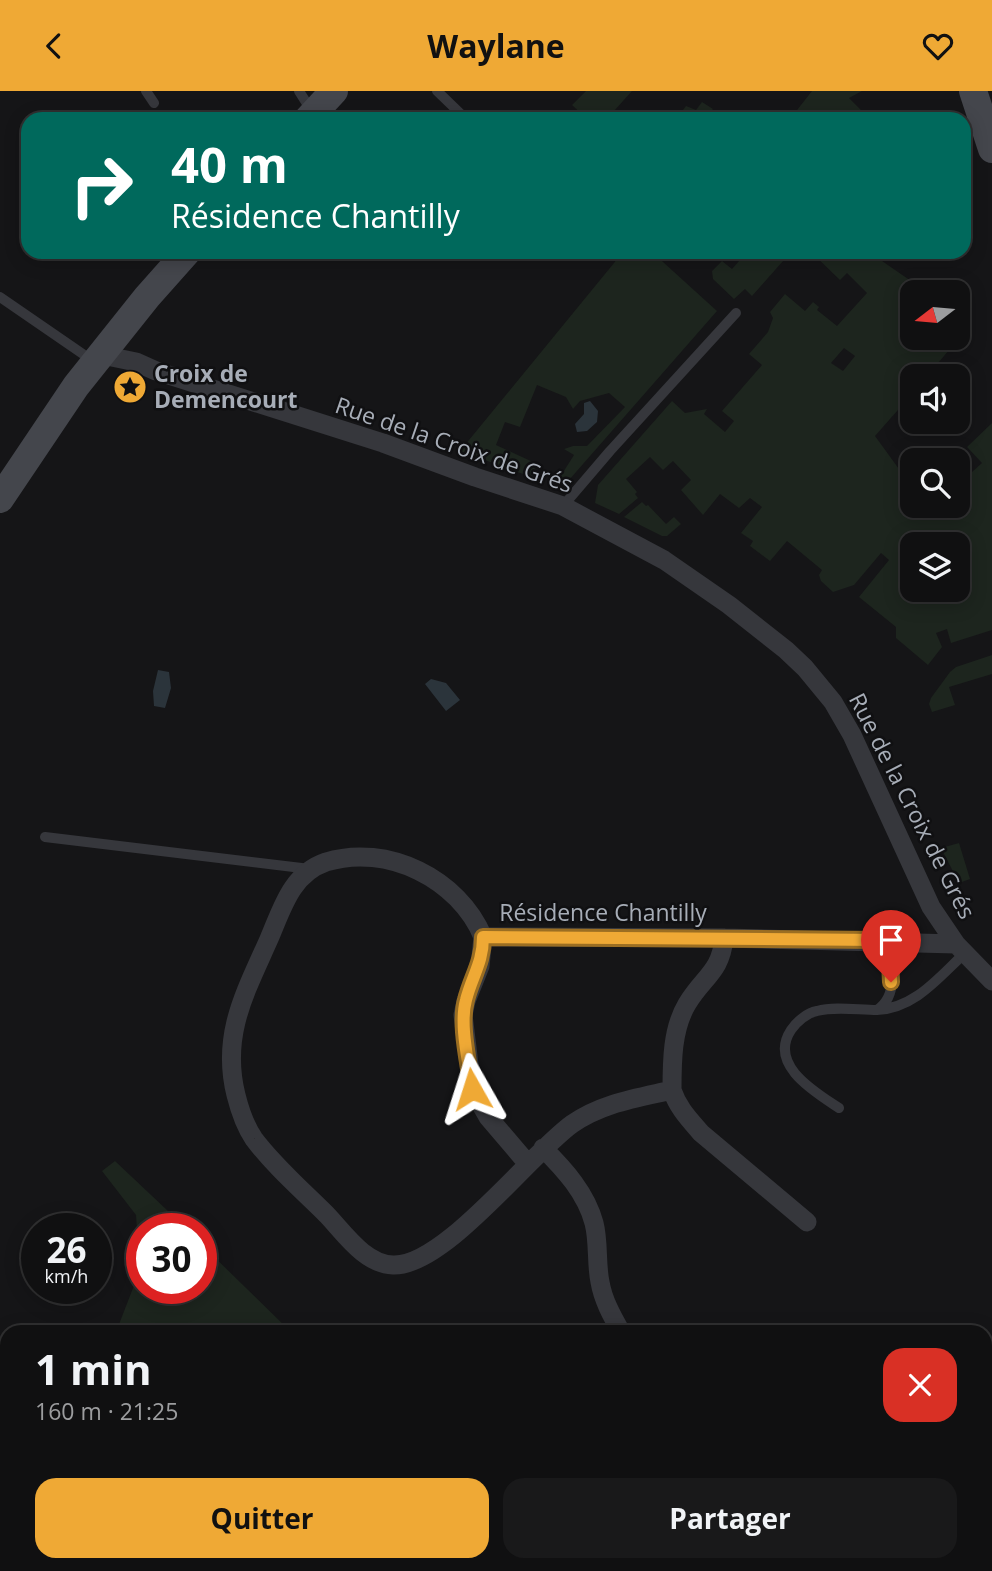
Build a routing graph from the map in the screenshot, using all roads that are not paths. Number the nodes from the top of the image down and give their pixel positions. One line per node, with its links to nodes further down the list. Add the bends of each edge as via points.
1 (146, 91): 5 (lane)
2 (334, 91): 6 (main road)
3 (437, 91): 7 (lane)
4 (973, 91): 8 (main road)
5 (154, 103)
6 (307, 108)
7 (459, 112)
8 (992, 149)
9 (181, 259): 12 (main road)
10 (0, 297): 12 (lane)
11 (736, 313): 14 (lane)
12 (99, 359): 13 (main road); 14 (street, Rue de la Croix de Grés, via 136,362)
13 (0, 499)
14 (563, 506): 20 (street, Rue de la Croix de Grés, via 674,566 805,668 843,718 931,907)
15 (46, 837): 16 (lane)
16 (310, 869): 17 (street, Résidence Chantilly, via 359,858 413,868 458,896); 26 (street, via 291,888 234,1022 231,1071 240,1108 254,1138 366,1255 389,1265 414,1261 442,1245)
17 (483, 937): 18 (street, Résidence Chantilly); 26 (street, Résidence Chantilly, via 480,966 464,1015 472,1089 488,1117)
18 (723, 938): 19 (street, Résidence Chantilly); 23 (street, Résidence Chantilly, via 719,962 681,1017)
19 (880, 940): 20 (street, Résidence Chantilly); 22 (lane, via 890,961 891,982 887,1000)
20 (961, 948): 21 (street, Rue de la Croix de Grés); 22 (lane, via 918,996 897,1007)
21 (992, 981)
22 (877, 1010): 24 (lane, via 817,1011 789,1032 785,1049 793,1071)
23 (672, 1090): 25 (street, via 602,1107); 27 (street, via 701,1133)
24 (839, 1108)
25 (543, 1148): 26 (street); 28 (street, via 570,1177 589,1209 597,1240 599,1282)
26 (528, 1164)
27 (807, 1222)
28 (617, 1325)

